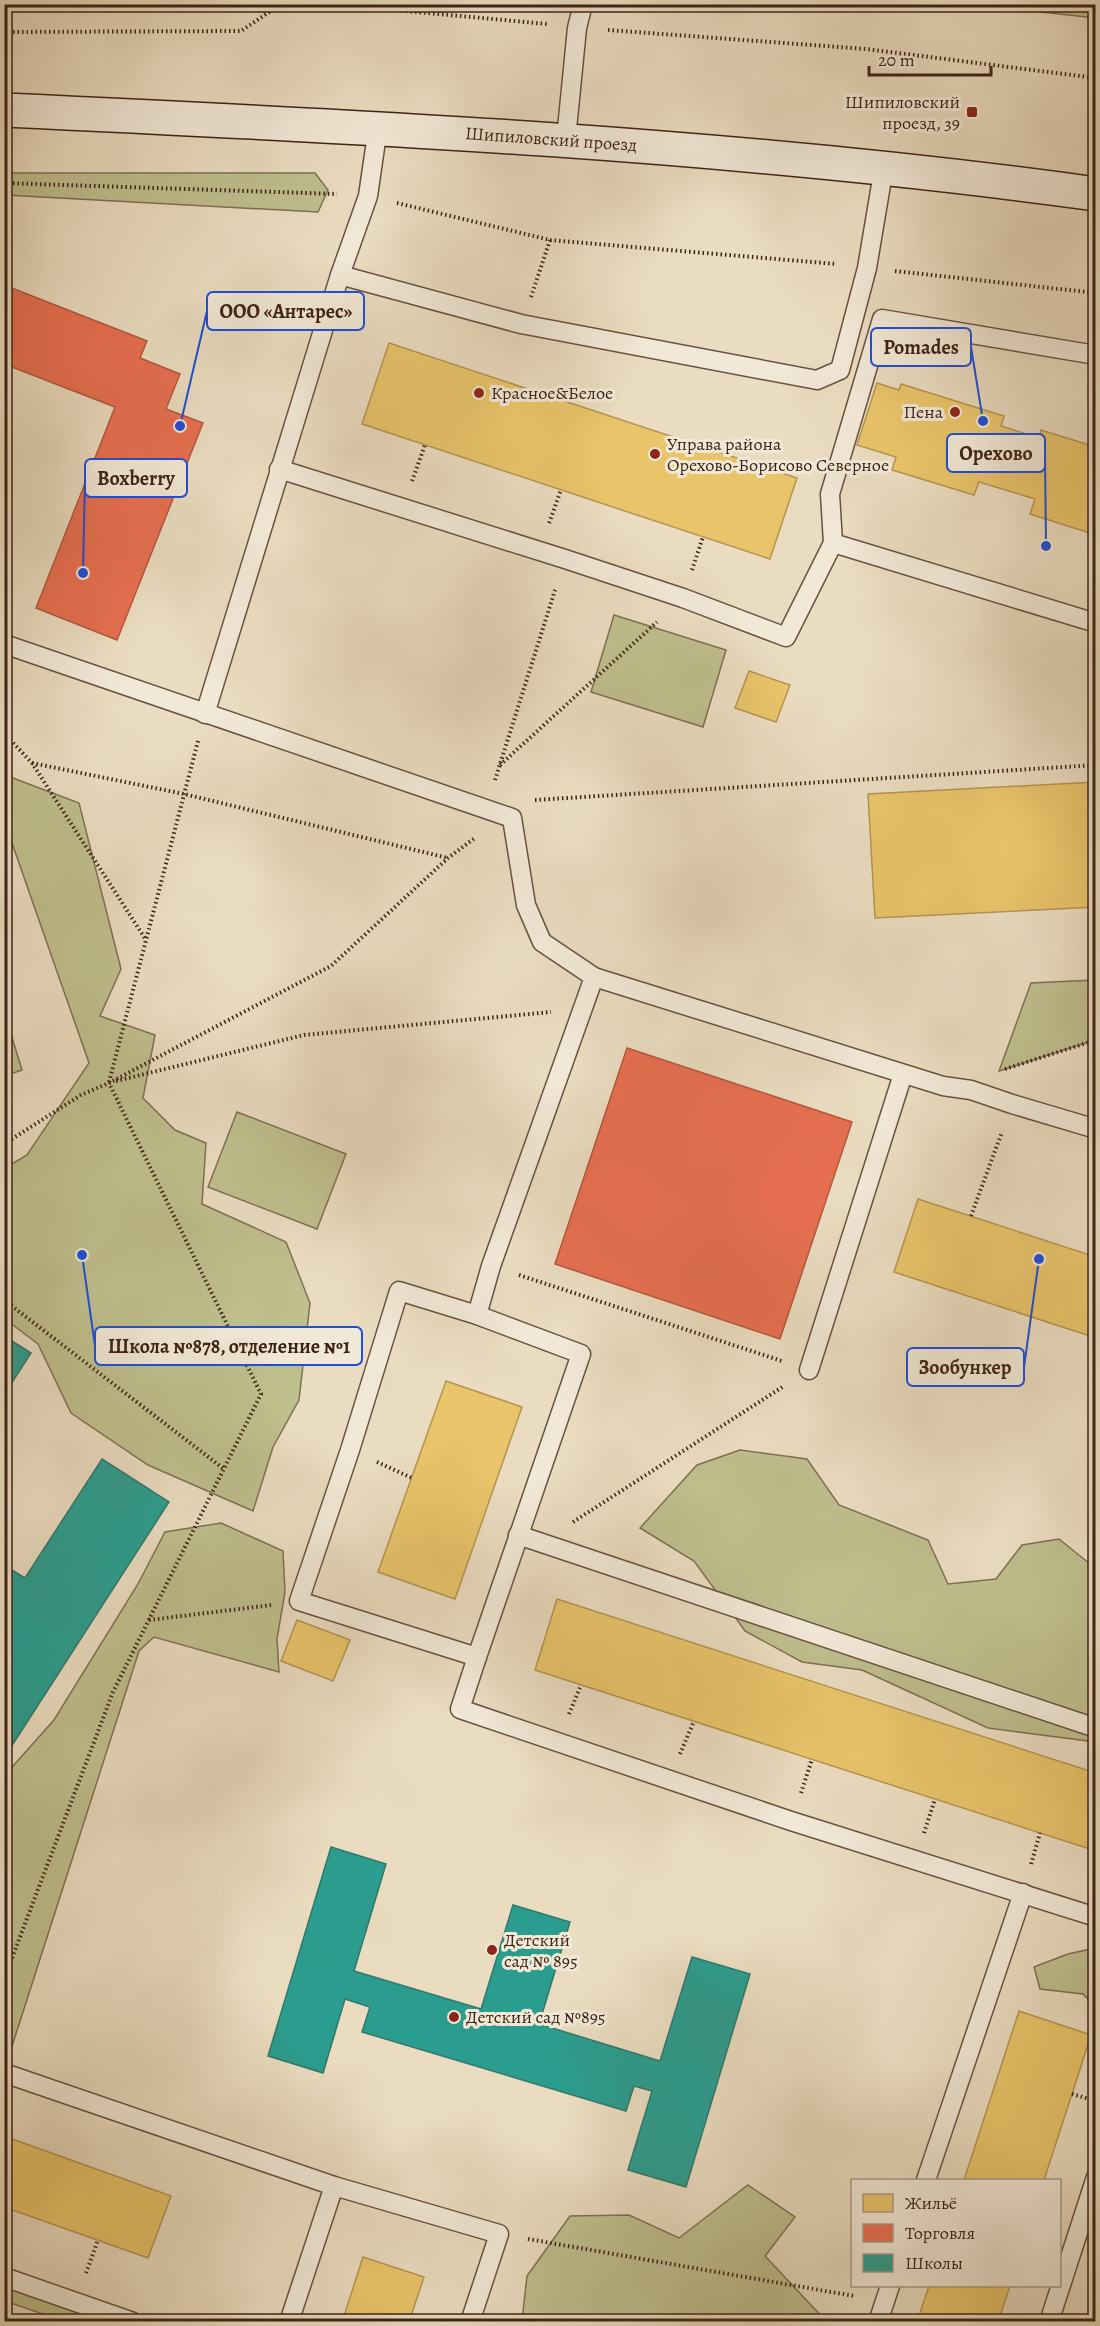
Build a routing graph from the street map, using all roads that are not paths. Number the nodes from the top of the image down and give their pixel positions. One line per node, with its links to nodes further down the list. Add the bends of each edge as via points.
1 (583, 4): 4 (lane)
2 (4, 110): 3 (main road, Шипиловский проезд)
3 (378, 127): 4 (main road, Шипиловский проезд); 7 (lane, via 368,196)
4 (566, 139): 5 (main road, Шипиловский проезд)
5 (884, 167): 6 (main road, Шипиловский проезд); 7 (lane, via 867,268 840,369 817,380 521,324)
6 (1095, 194)
7 (340, 275): 9 (lane)
8 (1095, 355): 10 (lane, via 882,319 830,494)
9 (279, 470): 10 (lane, via 565,559 786,637); 13 (lane)
10 (833, 543): 11 (lane)
11 (1095, 623)
12 (4, 644): 13 (lane)
13 (205, 714): 14 (lane, via 512,818 526,905 542,942)
14 (594, 977): 15 (lane); 17 (lane)
15 (903, 1074): 16 (lane, via 971,1090); 18 (lane)
16 (1095, 1129)
17 (477, 1315): 19 (lane, via 581,1354); 20 (lane, via 399,1291 299,1601)
18 (809, 1370)
19 (518, 1535): 20 (lane); 21 (lane)
20 (477, 1656): 22 (lane, via 460,1709 791,1821)
21 (1095, 1728)
22 (1023, 1893): 23 (lane); 26 (lane)
23 (1095, 1917)
24 (4, 2073): 27 (lane)
25 (1095, 2177): 29 (lane)
26 (927, 2179)
27 (333, 2186): 33 (lane); 34 (lane, via 499,2234)
28 (4, 2277): 32 (lane)
29 (1061, 2284)
30 (1060, 2287): 36 (lane)
31 (887, 2293): 35 (lane)
32 (133, 2322)
33 (289, 2322)
34 (470, 2322)
35 (878, 2322)
36 (1049, 2322)

